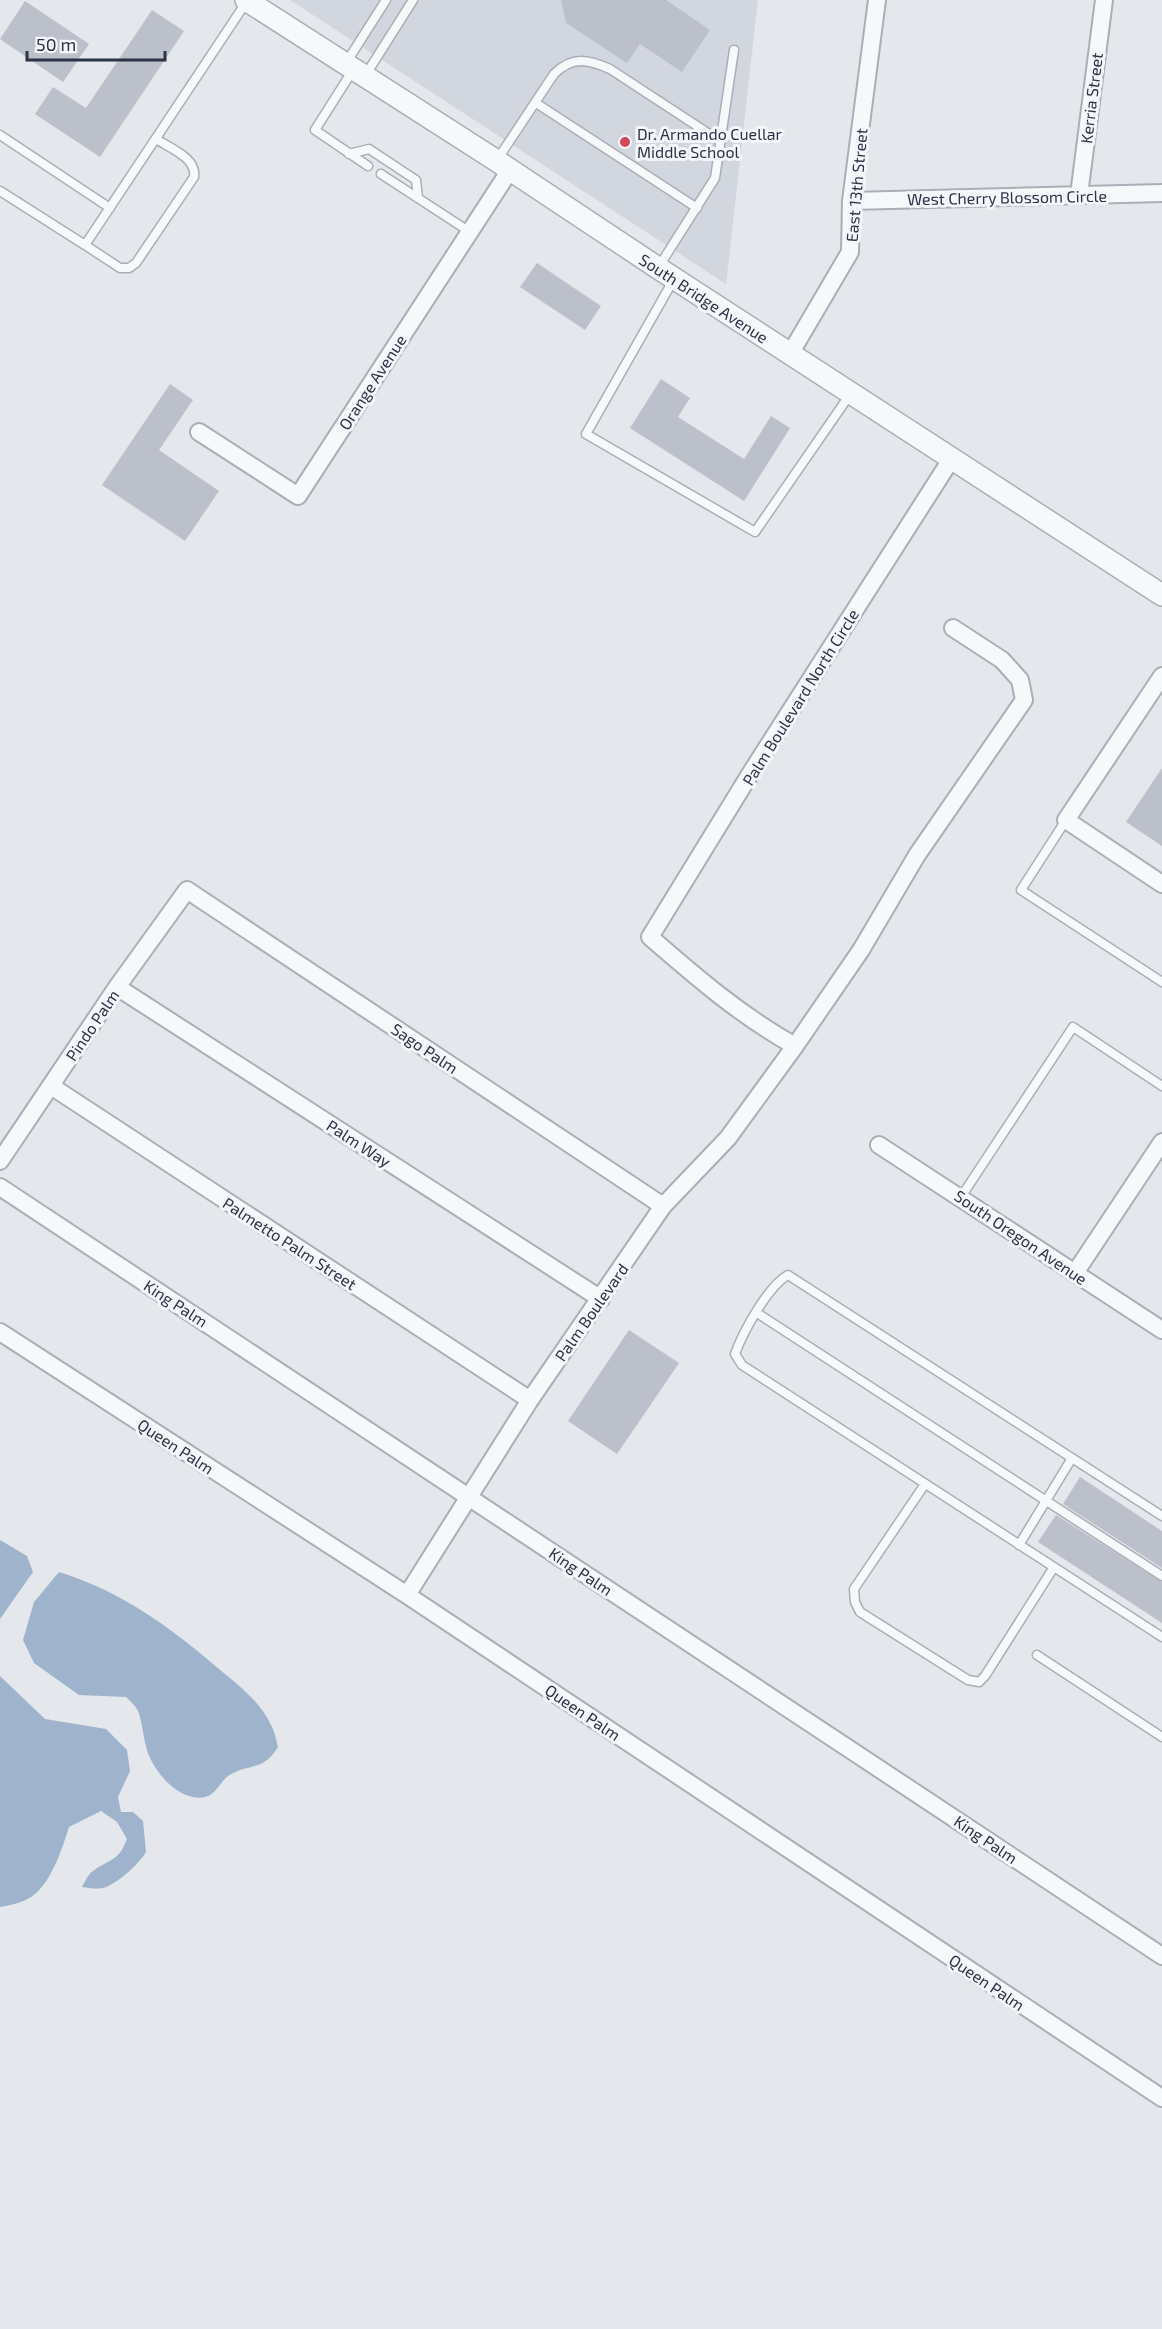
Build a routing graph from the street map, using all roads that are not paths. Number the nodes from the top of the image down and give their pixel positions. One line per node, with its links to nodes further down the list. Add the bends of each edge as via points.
1 (247, 0): 7 (street, South Bridge Avenue); 10 (lane)
2 (386, 0): 7 (lane)
3 (413, 0): 7 (lane)
4 (877, 0): 20 (street, East 13th Street)
5 (1104, 0): 18 (street, Kerria Street)
6 (734, 50): 11 (lane)
7 (354, 70): 12 (lane, via 315,130); 13 (street, South Bridge Avenue)
8 (536, 104): 11 (lane, via 562,66 580,59 595,62); 13 (lane); 22 (lane)
9 (0, 135): 21 (lane)
10 (156, 139): 21 (lane); 24 (lane, via 192,164 194,177 129,268 120,268)
11 (720, 141): 22 (lane, via 715,178)
12 (349, 154): 14 (lane); 19 (lane, via 369,149 416,180)
13 (504, 165): 23 (street, Orange Avenue); 25 (street, South Bridge Avenue)
14 (368, 166)
15 (381, 174): 19 (lane)
16 (0, 191): 24 (lane)
17 (1162, 194): 18 (street, West Cherry Blossom Circle)
18 (1079, 195): 20 (street, West Cherry Blossom Circle)
19 (418, 198): 23 (lane)
20 (851, 201): 26 (street, East 13th Street, via 850,252)
21 (110, 207): 24 (lane)
22 (697, 208): 25 (lane)
23 (470, 232): 28 (street, Orange Avenue, via 298,496)
24 (85, 245)
25 (666, 273): 26 (street, South Bridge Avenue); 27 (lane, via 586,434 755,532)
26 (790, 354): 27 (street, South Bridge Avenue)
27 (850, 393): 29 (street, South Bridge Avenue)
28 (199, 432)
29 (952, 458): 30 (street, South Bridge Avenue); 38 (street, Palm Boulevard North Circle, via 650,937 762,1028)
30 (1162, 595)
31 (953, 628): 38 (street, via 1002,660 1020,680 1024,700 917,855 861,950)
32 (1162, 676): 33 (street)
33 (1066, 820): 34 (street); 36 (lane, via 1021,890)
34 (1162, 884)
35 (187, 890): 37 (street, Pindo Palm); 46 (street, Sago Palm)
36 (1162, 982)
37 (117, 987): 39 (street, Pindo Palm); 48 (street, Palm Way)
38 (795, 1046): 46 (street, Palm Boulevard, via 728,1138)
39 (51, 1086): 43 (street, Pindo Palm); 52 (street, Palmetto Palm Street)
40 (1162, 1086): 45 (lane, via 1073,1027)
41 (1162, 1142): 47 (street)
42 (879, 1145): 45 (street, South Oregon Avenue)
43 (0, 1161)
44 (0, 1187): 55 (street, King Palm)
45 (961, 1197): 47 (street, South Oregon Avenue)
46 (663, 1206): 48 (street, Palm Boulevard)
47 (1075, 1274): 50 (street, South Oregon Avenue)
48 (600, 1299): 52 (street, Palm Boulevard)
49 (757, 1313): 53 (lane, via 778,1280 788,1275); 54 (lane, via 735,1354 742,1365); 56 (lane)
50 (1162, 1330)
51 (0, 1332): 61 (street, Queen Palm)
52 (530, 1400): 55 (street, Palm Boulevard)
53 (1072, 1458): 56 (lane); 57 (lane)
54 (925, 1484): 58 (lane); 59 (lane, via 854,1589 860,1612 968,1680 979,1682)
55 (469, 1497): 61 (street, Palm Boulevard); 65 (street, King Palm)
56 (1047, 1500): 58 (lane); 60 (lane)
57 (1162, 1516)
58 (1019, 1545): 59 (lane)
59 (1054, 1567): 62 (lane)
60 (1162, 1576)
61 (407, 1595): 66 (street, Queen Palm)
62 (1162, 1637)
63 (1037, 1655): 64 (lane)
64 (1162, 1737)
65 (1162, 1956)
66 (1162, 2098)

